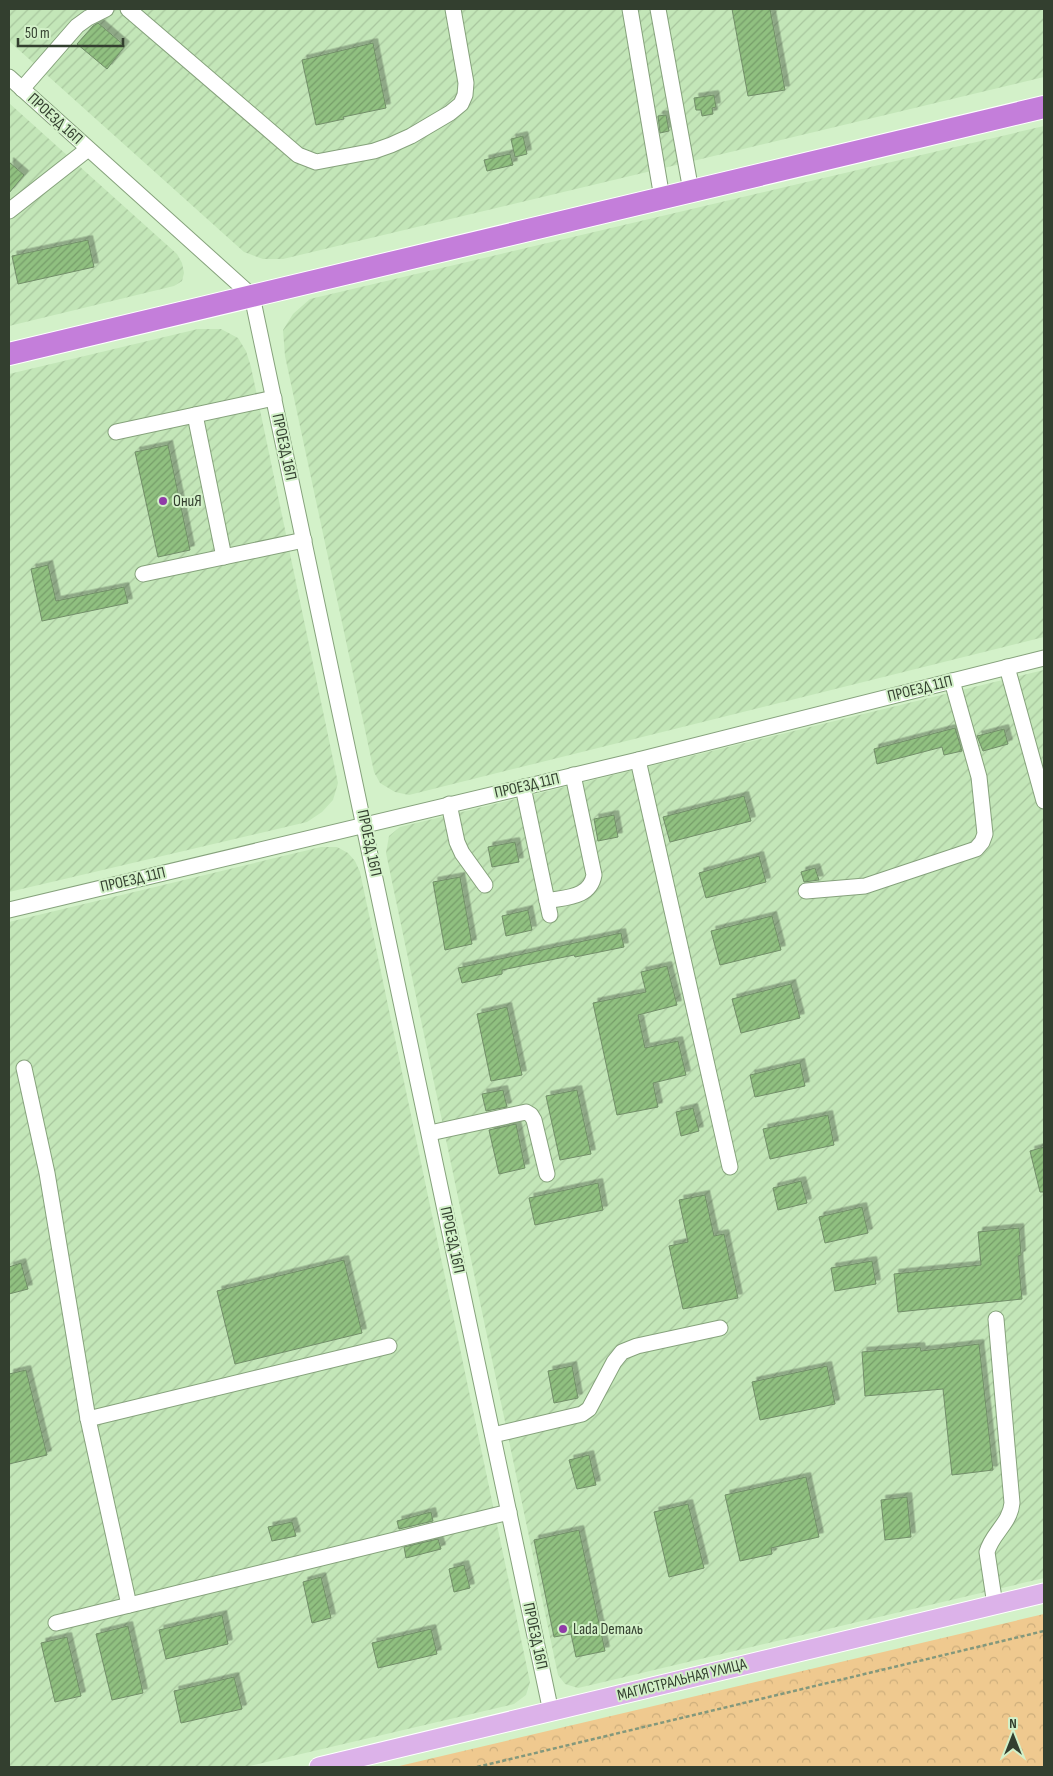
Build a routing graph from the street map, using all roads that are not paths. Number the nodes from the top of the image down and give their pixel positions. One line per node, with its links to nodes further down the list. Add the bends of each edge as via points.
1 (106, 9): 7 (street, via 77,26)
2 (128, 9): 3 (street, via 298,155 316,162 391,145 461,104 466,83)
3 (453, 9)
4 (630, 9): 11 (street)
5 (658, 9): 10 (street)
6 (9, 77): 7 (street, ПРОЕЗД 16П)
7 (22, 88): 9 (street, ПРОЕЗД 16П)
8 (1044, 107): 10 (highway)
9 (88, 149): 12 (street); 13 (street, ПРОЕЗД 16П)
10 (692, 191): 11 (highway)
11 (662, 198): 13 (highway)
12 (9, 210)
13 (252, 296): 14 (highway); 15 (street, ПРОЕЗД 16П)
14 (9, 354)
15 (274, 398): 16 (street); 18 (street, ПРОЕЗД 16П)
16 (194, 415): 17 (street); 19 (street)
17 (116, 432)
18 (304, 540): 19 (street); 29 (street, ПРОЕЗД 16П)
19 (224, 557): 20 (street)
20 (143, 574)
21 (1044, 658): 22 (street, ПРОЕЗД 11П)
22 (1007, 667): 23 (street, ПРОЕЗД 11П); 27 (street)
23 (952, 681): 24 (street, ПРОЕЗД 11П); 31 (street, via 980,777 985,834 982,842 976,849 865,886)
24 (638, 760): 25 (street, ПРОЕЗД 11П); 35 (street)
25 (573, 775): 26 (street, ПРОЕЗД 11П); 26 (street, via 594,875 584,892 549,908)
26 (523, 787): 28 (street, ПРОЕЗД 11П)
27 (1044, 801)
28 (449, 804): 29 (street, ПРОЕЗД 11П); 30 (street, via 457,842)
29 (365, 824): 32 (street, ПРОЕЗД 11П); 34 (street, ПРОЕЗД 16П)
30 (485, 885)
31 (806, 891)
32 (9, 910)
33 (24, 1068): 40 (street, via 47,1173)
34 (430, 1132): 36 (street, via 526,1112 534,1120); 41 (street, ПРОЕЗД 16П)
35 (730, 1167)
36 (547, 1174)
37 (996, 1319): 45 (street, via 1012,1512 986,1552)
38 (720, 1328): 41 (street, via 622,1352 589,1409 582,1414)
39 (389, 1346): 40 (street)
40 (88, 1419): 44 (street)
41 (493, 1435): 42 (street, ПРОЕЗД 16П)
42 (509, 1512): 44 (street); 47 (street, ПРОЕЗД 16П)
43 (1044, 1593): 45 (main road, МАГИСТРАЛЬНАЯ УЛИЦА)
44 (129, 1605): 46 (street)
45 (995, 1605): 47 (main road, МАГИСТРАЛЬНАЯ УЛИЦА)
46 (56, 1624)
47 (551, 1712): 48 (main road, МАГИСТРАЛЬНАЯ УЛИЦА)
48 (319, 1767)

